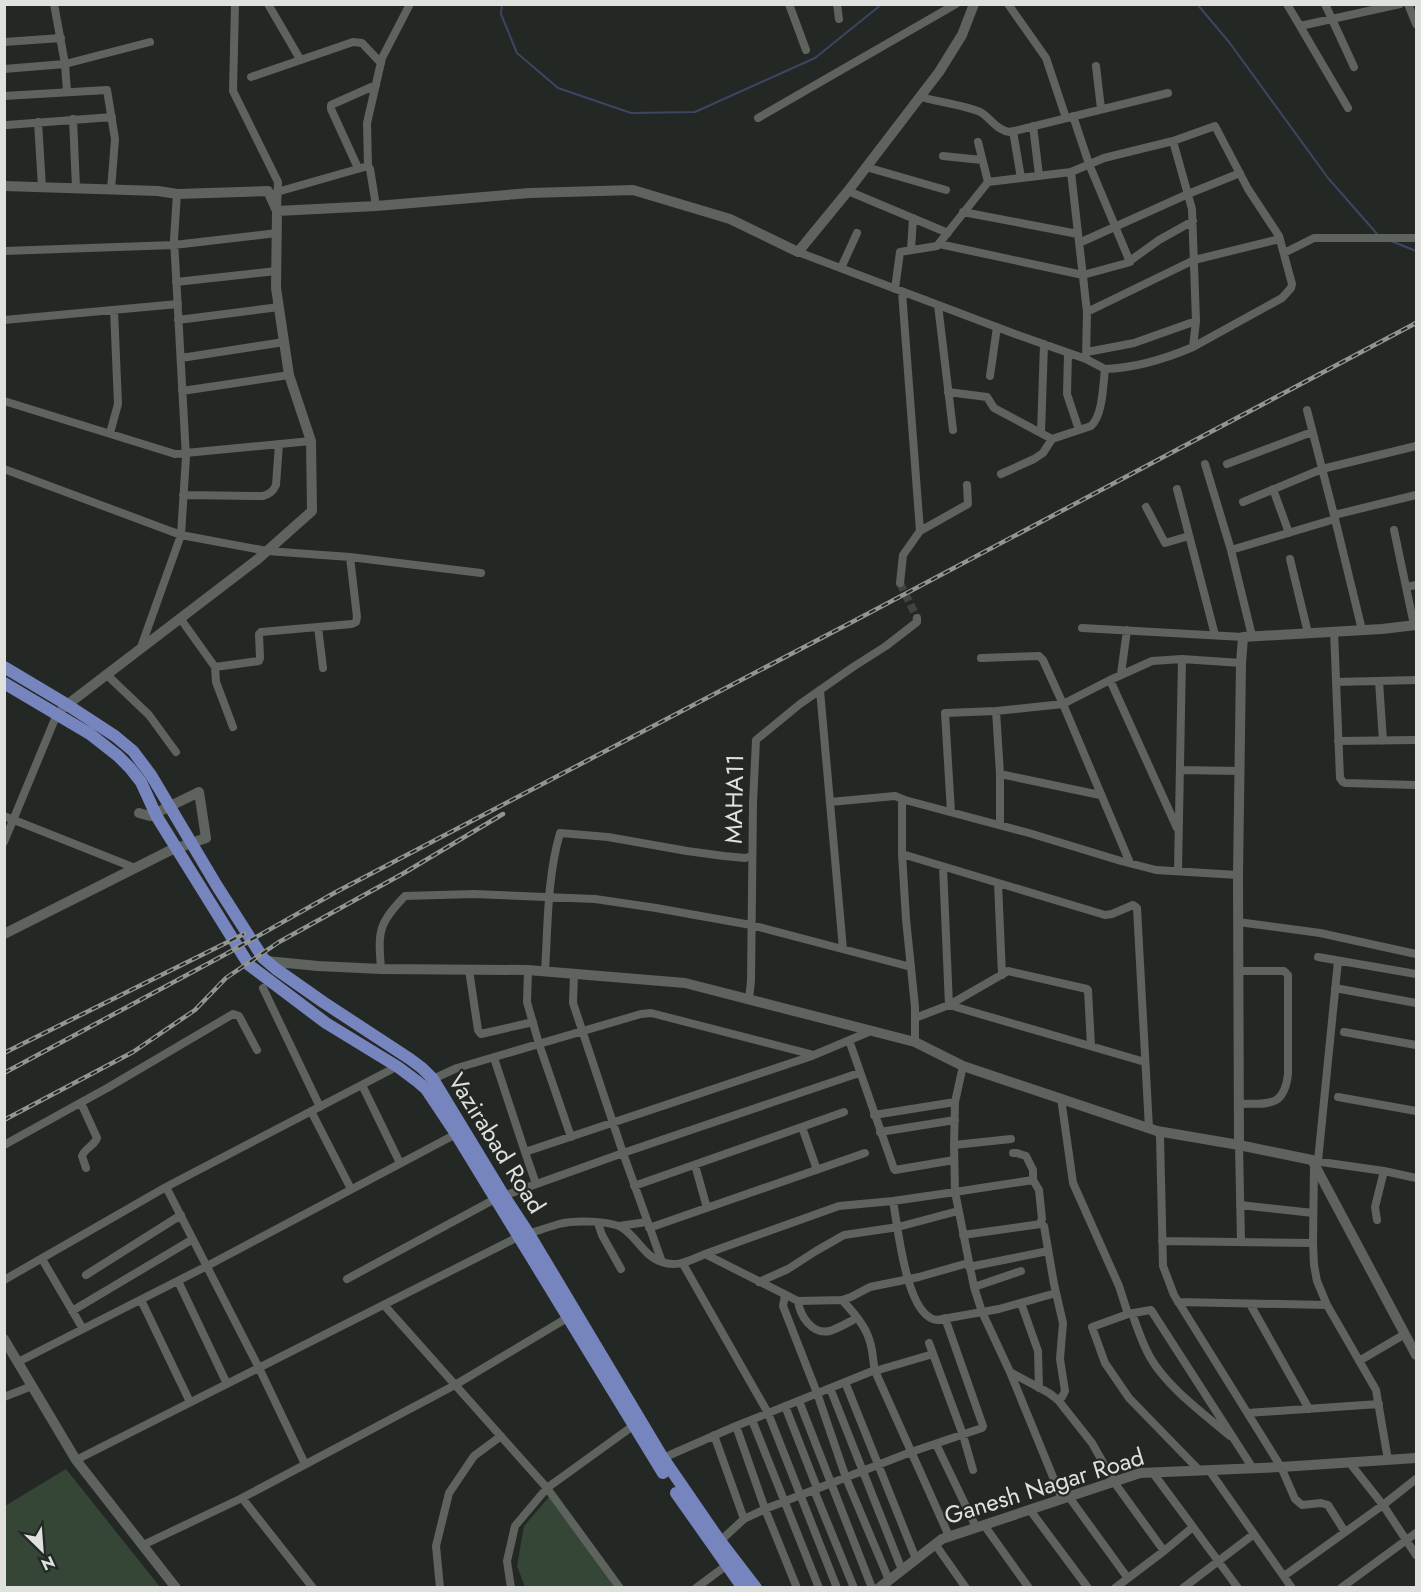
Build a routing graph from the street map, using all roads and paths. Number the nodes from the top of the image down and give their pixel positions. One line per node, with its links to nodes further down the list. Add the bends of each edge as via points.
1 (54, 4): 18 (street)
2 (236, 4): 63 (street, via 233,91 278,182)
3 (268, 4): 22 (street)
4 (410, 4): 23 (street)
5 (789, 4): 21 (street)
6 (837, 4): 15 (street)
7 (956, 4): 38 (street)
8 (974, 4): 33 (street, via 951,54)
9 (1008, 4): 37 (street, via 1046,58)
10 (1287, 4): 17 (street)
11 (1325, 4): 14 (street)
12 (1400, 4): 14 (street)
13 (1408, 4): 16 (street)
14 (1332, 19): 17 (street); 26 (street)
15 (839, 20)
16 (1416, 24)
17 (1300, 26): 34 (street)
18 (61, 38): 19 (street); 24 (street)
19 (4, 42)
20 (150, 42): 24 (street)
21 (806, 50)
22 (300, 59): 23 (street, via 358,42); 28 (street)
23 (381, 63): 29 (street)
24 (65, 64): 27 (street); 30 (street)
25 (1096, 66): 35 (street)
26 (1354, 67)
27 (4, 69)
28 (251, 77)
29 (376, 85): 49 (street, via 367,127); 51 (street, via 331,105)
30 (67, 92): 32 (street); 36 (street, via 105,89)
31 (1168, 93): 35 (street)
32 (4, 96)
33 (921, 97): 43 (street, via 980,112 1005,132); 50 (street)
34 (1348, 108)
35 (1101, 109): 37 (street)
36 (112, 117): 39 (street); 60 (street, via 115,142)
37 (1070, 117): 42 (street); 48 (street)
38 (758, 118)
39 (73, 119): 40 (street); 59 (street)
40 (38, 122): 41 (street); 58 (street)
41 (7, 124)
42 (1033, 126): 43 (street); 54 (street)
43 (1013, 131): 55 (street)
44 (1173, 141): 48 (street); 53 (street, via 1215,126); 65 (street)
45 (978, 142): 47 (street)
46 (943, 156): 47 (street)
47 (982, 160): 56 (street)
48 (1089, 164): 52 (street); 71 (street)
49 (368, 166): 51 (street); 66 (street)
50 (866, 167): 61 (street); 62 (street)
51 (358, 168): 63 (street)
52 (1071, 172): 54 (street); 75 (street)
53 (1240, 173): 65 (street); 76 (street)
54 (1039, 176): 55 (street)
55 (1021, 178): 56 (street)
56 (988, 182): 68 (street)
57 (4, 186): 58 (street)
58 (42, 187): 59 (street)
59 (76, 189): 60 (street)
60 (111, 190): 64 (street)
61 (946, 190)
62 (848, 191): 69 (street); 83 (street)
63 (277, 192): 67 (street)
64 (177, 194): 67 (street, via 268,191); 79 (street)
65 (1188, 194): 70 (street); 71 (street)
66 (376, 206): 67 (street); 83 (street, via 530,193 633,190 730,219)
67 (277, 211): 72 (street)
68 (963, 212): 73 (street); 75 (street)
69 (913, 218): 73 (street); 81 (street)
70 (1193, 221): 85 (street); 86 (street)
71 (1114, 227): 78 (street); 86 (street)
72 (277, 232): 79 (street); 88 (street)
73 (948, 232): 80 (street)
74 (857, 233): 87 (street)
75 (1078, 234): 78 (street)
76 (1280, 238): 84 (street); 85 (street)
77 (1416, 238): 84 (street, via 1314,238)
78 (1079, 243): 89 (street)
79 (174, 244): 82 (street); 90 (street)
80 (939, 244): 81 (street); 89 (street)
81 (911, 250): 91 (street, via 900,252)
82 (4, 251)
83 (798, 252): 87 (street)
84 (1284, 253): 103 (street, via 1292,284 1287,295)
85 (1194, 260): 96 (street); 99 (street)
86 (1130, 262): 89 (street)
87 (841, 268): 91 (street)
88 (276, 271): 90 (street); 94 (street)
89 (1083, 275): 96 (street)
90 (176, 282): 92 (street)
91 (899, 290): 93 (street); 138 (street)
92 (178, 304): 95 (street); 98 (street)
93 (938, 305): 100 (street); 111 (street)
94 (279, 306): 98 (street); 101 (street)
95 (114, 310): 97 (street); 117 (street, via 118,404)
96 (1087, 312): 105 (street)
97 (4, 320)
98 (178, 321): 106 (street)
99 (1196, 321): 103 (street); 105 (street)
100 (997, 327): 102 (street); 109 (street)
101 (284, 342): 106 (street); 108 (street)
102 (1044, 344): 104 (street); 118 (street)
103 (1193, 347): 107 (street, via 1157,361)
104 (1068, 353): 105 (street); 115 (street, via 1067,393)
105 (1086, 356): 107 (street)
106 (181, 358): 110 (street)
107 (1105, 369): 115 (street, via 1096,422)
108 (289, 375): 110 (street); 120 (street)
109 (990, 376)
110 (182, 391): 123 (street)
111 (948, 392): 114 (street); 118 (street, via 987,397 994,408)
112 (4, 401): 117 (street)
113 (1306, 410): 116 (street)
114 (953, 430)
115 (1079, 430): 119 (street)
116 (1312, 432): 125 (street); 127 (street)
117 (110, 433): 123 (street, via 176,454)
118 (1041, 433): 119 (street)
119 (1052, 439): 128 (street, via 1043,453)
120 (311, 441): 121 (street); 143 (street, via 312,511)
121 (279, 444): 123 (street); 132 (street, via 276,485 269,494)
122 (1416, 446): 127 (street)
123 (186, 452): 132 (street)
124 (1205, 464): 142 (street)
125 (1227, 464)
126 (4, 469): 140 (street)
127 (1322, 469): 131 (street); 136 (street)
128 (1001, 474)
129 (967, 485): 138 (street, via 968,504)
130 (1177, 489): 141 (street)
131 (1273, 489): 134 (street); 139 (street)
132 (183, 495): 140 (street)
133 (1416, 495): 136 (street)
134 (1244, 501)
135 (1146, 507): 141 (street, via 1165,543)
136 (1335, 517): 139 (street); 156 (street)
137 (1394, 530): 149 (street)
138 (920, 531): 147 (street, via 903,555)
139 (1289, 533): 142 (street)
140 (181, 535): 143 (street); 161 (street)
141 (1189, 537): 159 (street)
142 (1231, 550): 160 (street)
143 (267, 551): 144 (street); 150 (street)
144 (350, 557): 146 (street); 153 (street, via 357,620 352,624)
145 (1290, 559): 158 (street)
146 (481, 573)
147 (900, 583)
148 (1416, 585): 149 (street)
149 (1406, 587): 152 (street)
150 (180, 618): 161 (street); 166 (street)
151 (917, 618): 176 (street, MAHA11, via 899,637)
152 (1415, 625): 156 (street)
153 (318, 627): 166 (street, via 261,632 259,661); 167 (street)
154 (1082, 627): 155 (street)
155 (1127, 630): 159 (street); 169 (street)
156 (1362, 630): 157 (street)
157 (1334, 632): 158 (street); 174 (street)
158 (1308, 633): 160 (street)
159 (1215, 635): 160 (street)
160 (1247, 637): 164 (street)
161 (141, 648): 168 (street)
162 (981, 658): 179 (street, via 1039,656)
163 (1182, 659): 164 (street); 169 (street, via 1152,661); 187 (street)
164 (1241, 663): 188 (street)
165 (4, 667): 170 (main road, Vazirabad Road)
166 (214, 667): 182 (street)
167 (323, 668)
168 (106, 674): 178 (street); 186 (street, via 149,715)
169 (1121, 675): 171 (street)
170 (27, 680): 177 (main road); 178 (main road, Vazirabad Road)
171 (1110, 680): 179 (street); 199 (street)
172 (1416, 680): 173 (street)
173 (1380, 681): 174 (street); 185 (street)
174 (1336, 682): 184 (street)
175 (4, 683): 177 (main road, Vazirabad Road)
176 (820, 690): 194 (street); 202 (street, MAHA11, via 756,740)
177 (20, 692): 181 (main road, Vazirabad Road)
178 (66, 704): 181 (street); 190 (main road, Vazirabad Road, via 133,751)
179 (1063, 704): 180 (street); 192 (street)
180 (996, 711): 189 (street); 195 (street, via 945,712)
181 (57, 714): 190 (main road, Vazirabad Road); 197 (street)
182 (233, 727)
183 (1416, 740): 185 (street)
184 (1338, 741): 185 (street); 191 (street, via 1343,782)
185 (1383, 741)
186 (176, 752)
187 (1180, 770): 188 (street); 199 (street)
188 (1239, 771): 207 (street)
189 (1000, 774): 192 (street); 198 (street)
190 (146, 779): 216 (main road, Vazirabad Road); 248 (main road, Vazirabad Road, via 158,817 249,965 326,1023)
191 (1416, 785)
192 (1100, 795): 203 (street)
193 (905, 800): 194 (street, via 895,796); 195 (street); 201 (street)
194 (830, 802): 213 (street)
195 (951, 812): 198 (street)
196 (138, 813): 205 (street, via 150,816 199,792 206,838)
197 (9, 818): 200 (street); 205 (street)
198 (1000, 825): 203 (street)
199 (1179, 832): 206 (street)
200 (4, 842)
201 (903, 854): 204 (street); 218 (street)
202 (752, 856): 209 (street, via 724,856 560,832); 211 (street, MAHA11)
203 (1130, 863): 206 (street)
204 (943, 867): 208 (street); 231 (street)
205 (135, 868): 212 (street)
206 (1178, 871): 207 (street)
207 (1238, 875): 210 (street)
208 (998, 883): 226 (street); 246 (street, via 1105,915 1136,906)
209 (549, 898): 211 (street, via 595,899); 219 (street, via 405,896 382,925); 222 (street)
210 (1238, 922): 214 (street, via 1320,933); 223 (street)
211 (751, 925): 213 (street); 229 (street, MAHA11)
212 (4, 934)
213 (843, 949): 218 (street)
214 (1416, 954)
215 (1318, 957): 217 (street)
216 (263, 959): 219 (street); 245 (main road, Vazirabad Road)
217 (1338, 961): 225 (street); 228 (street)
218 (911, 967): 232 (street)
219 (381, 969): 220 (street)
220 (469, 970): 221 (street); 233 (street, via 481,1034)
221 (528, 970): 222 (street); 233 (street, via 527,1002)
222 (545, 971): 224 (street)
223 (1238, 971): 256 (street); 256 (street, via 1284,971 1288,975 1287,1087 1273,1102)
224 (574, 974): 229 (street, via 685,983); 234 (street, via 573,1003)
225 (1416, 974)
226 (1002, 975): 231 (street); 241 (street, via 1008,971 1088,989)
227 (262, 988): 257 (street)
228 (1335, 988): 230 (street); 278 (street)
229 (749, 999): 235 (street)
230 (1416, 1003)
231 (949, 1005): 232 (street); 241 (street)
232 (915, 1018): 238 (street)
233 (533, 1022): 239 (street)
234 (582, 1030): 239 (street); 243 (street, via 651,1013); 263 (street)
235 (871, 1031): 237 (street); 238 (street)
236 (1344, 1032): 240 (street)
237 (849, 1040): 243 (street); 249 (street)
238 (915, 1042): 247 (street)
239 (539, 1044): 244 (street); 268 (street)
240 (1416, 1045)
241 (1091, 1046): 246 (street)
242 (257, 1050): 255 (street, via 239,1016 233,1014)
243 (814, 1055): 263 (street)
244 (494, 1058): 250 (street, via 457,1068); 273 (street)
245 (410, 1059): 248 (street); 250 (main road, Vazirabad Road, via 422,1068)
246 (1145, 1062): 265 (street)
247 (963, 1066): 253 (street); 254 (street)
248 (398, 1067): 250 (main road, Vazirabad Road); 251 (street)
249 (859, 1073): 261 (street); 274 (street)
250 (428, 1083): 267 (main road, Vazirabad Road); 291 (main road, Vazirabad Road)
251 (362, 1085): 257 (street); 279 (street)
252 (1338, 1097): 259 (street)
253 (1061, 1098): 265 (street); 338 (street, via 1072,1183)
254 (956, 1102): 261 (street); 262 (street)
255 (81, 1103): 272 (street); 281 (street, via 97,1138 82,1156)
256 (1239, 1104): 271 (street)
257 (320, 1107): 258 (street)
258 (311, 1111): 288 (street); 289 (street)
259 (1416, 1111)
260 (844, 1112): 264 (street)
261 (874, 1115): 266 (street)
262 (955, 1120): 266 (street); 270 (street)
263 (613, 1123): 268 (street); 274 (street)
264 (802, 1127): 280 (street); 282 (street)
265 (1153, 1129): 271 (street); 307 (street, via 1160,1136)
266 (880, 1132): 277 (street, via 896,1170)
267 (456, 1134): 279 (street); 291 (main road, Vazirabad Road)
268 (571, 1137): 273 (street)
269 (1011, 1139): 270 (street)
270 (954, 1145): 277 (street)
271 (1239, 1145): 278 (street); 293 (street)
272 (4, 1146)
273 (525, 1152): 286 (street)
274 (622, 1153): 286 (street); 287 (street)
275 (865, 1153): 282 (street)
276 (1013, 1153): 285 (street, via 1026,1156)
277 (954, 1160): 290 (street)
278 (1315, 1162): 283 (street); 296 (street); 343 (street)
279 (400, 1163): 289 (street)
280 (695, 1165): 287 (street); 294 (street)
281 (86, 1168)
282 (817, 1170): 294 (street)
283 (1384, 1171): 284 (street); 298 (street, via 1375,1207)
284 (1416, 1178)
285 (1033, 1180): 290 (street); 300 (street, via 1039,1190)
286 (536, 1184): 291 (street)
287 (634, 1186): 301 (street)
288 (166, 1187): 297 (street); 312 (street)
289 (351, 1190): 316 (street)
290 (955, 1192): 292 (street); 295 (street)
291 (499, 1197): 304 (main road, Vazirabad Road); 320 (street)
292 (893, 1201): 303 (street); 311 (street, via 839,1206)
293 (1240, 1205): 296 (street); 308 (street)
294 (707, 1208): 301 (street)
295 (958, 1211): 303 (street); 305 (street)
296 (1313, 1213): 309 (street)
297 (181, 1215): 306 (street); 319 (street)
298 (1377, 1220)
299 (598, 1223): 302 (street); 304 (street, via 571,1222); 317 (street)
300 (1041, 1224): 305 (street); 310 (street)
301 (648, 1225): 302 (street); 313 (street)
302 (619, 1226): 313 (street, via 652,1259)
303 (898, 1227): 322 (street); 324 (street, via 844,1235 789,1269)
304 (524, 1235): 334 (street); 339 (main road, Vazirabad Road); 370 (main road, Vazirabad Road)
305 (963, 1235): 315 (street)
306 (193, 1239): 316 (street); 336 (street)
307 (1162, 1241): 308 (street); 331 (street, via 1163,1266)
308 (1241, 1242): 309 (street)
309 (1313, 1243): 335 (street, via 1317,1281)
310 (1048, 1251): 315 (street); 326 (street)
311 (705, 1254): 314 (street); 324 (street)
312 (42, 1259): 321 (street); 336 (street)
313 (662, 1262): 314 (street)
314 (683, 1264): 367 (street)
315 (968, 1265): 322 (street); 325 (street)
316 (207, 1266): 323 (street); 350 (street)
317 (621, 1269)
318 (1021, 1271): 325 (street)
319 (86, 1275)
320 (347, 1279)
321 (4, 1280)
322 (907, 1280): 329 (street, via 870,1287); 341 (street, via 927,1316)
323 (178, 1281): 328 (street); 354 (street)
324 (759, 1282): 327 (street)
325 (974, 1287): 337 (street)
326 (1056, 1293): 332 (street); 361 (street, via 1063,1323 1060,1359 1065,1391)
327 (785, 1295): 330 (street); 359 (street, via 783,1306)
328 (141, 1300): 342 (street); 363 (street)
329 (842, 1300): 330 (street); 340 (street)
330 (798, 1301): 340 (street, via 807,1322 821,1331 834,1330)
331 (1178, 1302): 333 (street); 368 (street)
332 (1022, 1303): 337 (street); 358 (street, via 1038,1351)
333 (1250, 1304): 335 (street); 366 (street)
334 (384, 1305): 350 (street); 355 (street)
335 (1327, 1305): 348 (street)
336 (72, 1311): 342 (street)
337 (982, 1312): 341 (street); 352 (street)
338 (1130, 1313): 375 (street, via 1162,1374); 375 (street, via 1151,1310); 388 (street, via 1092,1327 1105,1363 1129,1398)
339 (567, 1318): 355 (street); 370 (main road, Vazirabad Road)
340 (857, 1318): 351 (street, via 867,1333)
341 (945, 1318): 373 (street, via 983,1426)
342 (83, 1329): 349 (street)
343 (1405, 1334): 347 (street); 348 (street)
344 (4, 1339): 349 (street)
345 (929, 1343): 346 (street)
346 (933, 1354): 351 (street); 373 (street)
347 (1416, 1355)
348 (1359, 1361): 364 (street, via 1376,1390)
349 (18, 1362): 356 (street)
350 (259, 1368): 354 (street); 383 (street)
351 (875, 1371): 353 (street); 377 (street)
352 (1010, 1372): 358 (street); 399 (street)
353 (845, 1382): 357 (street); 384 (street)
354 (227, 1384): 363 (street)
355 (455, 1384): 374 (street); 383 (street)
356 (32, 1386): 360 (street); 380 (street)
357 (830, 1388): 359 (street); 389 (street)
358 (1040, 1388): 361 (street)
359 (817, 1394): 362 (street); 391 (street)
360 (4, 1397)
361 (1058, 1400): 393 (street, via 1092,1443)
362 (799, 1401): 365 (street); 394 (street)
363 (190, 1402): 380 (street)
364 (1379, 1404): 366 (street); 381 (street)
365 (785, 1406): 367 (street); 396 (street)
366 (1309, 1409): 368 (street)
367 (768, 1413): 369 (street); 397 (street)
368 (1248, 1413): 386 (street)
369 (752, 1420): 371 (street); 400 (street)
370 (637, 1423): 378 (main road, Vazirabad Road); 395 (street); 412 (main road, Vazirabad Road, via 654,1460)
371 (736, 1426): 372 (street); 402 (street)
372 (714, 1435): 378 (street); 404 (street)
373 (963, 1435): 376 (street); 387 (street)
374 (501, 1436): 395 (street); 426 (street, via 474,1456 449,1493 436,1546)
375 (1235, 1441): 385 (street)
376 (936, 1444): 377 (street); 405 (street)
377 (911, 1452): 384 (street); 410 (street)
378 (663, 1458): 412 (main road, Vazirabad Road)
379 (1416, 1458): 381 (street, Ganesh Nagar Road)
380 (76, 1460): 414 (street)
381 (1388, 1460): 382 (street, Ganesh Nagar Road)
382 (1349, 1462): 386 (street, Ganesh Nagar Road); 401 (street)
383 (305, 1464): 398 (street)
384 (878, 1465): 389 (street); 417 (street)
385 (1252, 1467): 386 (street, Ganesh Nagar Road); 388 (street, Ganesh Nagar Road)
386 (1281, 1467): 407 (street, via 1297,1502 1328,1505)
387 (973, 1470)
388 (1204, 1470): 390 (street, Ganesh Nagar Road); 409 (street)
389 (862, 1471): 391 (street); 420 (street)
390 (1153, 1473): 393 (street, Ganesh Nagar Road); 406 (street)
391 (846, 1478): 394 (street); 423 (street)
392 (1416, 1479): 401 (street)
393 (1114, 1482): 399 (street, Ganesh Nagar Road); 415 (street)
394 (831, 1484): 396 (street); 436 (street)
395 (547, 1488): 427 (street, via 515,1526 507,1561); 428 (street)
396 (815, 1489): 397 (street); 435 (street)
397 (801, 1494): 400 (street); 434 (street)
398 (242, 1498): 414 (street); 425 (street)
399 (1066, 1498): 403 (street, Ganesh Nagar Road); 422 (street)
400 (784, 1502): 402 (street); 433 (street)
401 (1383, 1505): 407 (street); 411 (street)
402 (765, 1509): 404 (street); 432 (street)
403 (1030, 1510): 405 (street, Ganesh Nagar Road); 439 (street)
404 (744, 1519): 412 (street)
405 (980, 1526): 410 (street, Ganesh Nagar Road); 438 (street)
406 (1193, 1527): 415 (street); 418 (street)
407 (1346, 1532): 421 (street)
408 (1416, 1533): 411 (street)
409 (1254, 1534): 418 (street); 421 (street)
410 (949, 1536): 413 (street, Ganesh Nagar Road)
411 (1406, 1540): 416 (street); 444 (street)
412 (717, 1544): 419 (main road, Vazirabad Road); 431 (main road, Vazirabad Road)
413 (935, 1544): 417 (street, Ganesh Nagar Road); 437 (street)
414 (143, 1545): 424 (street)
415 (1164, 1551): 422 (street)
416 (1416, 1555)
417 (915, 1559): 420 (street, Ganesh Nagar Road)
418 (1218, 1561): 441 (street); 442 (street)
419 (727, 1565): 429 (street); 430 (main road, Vazirabad Road)
420 (902, 1570): 423 (street, Ganesh Nagar Road)
421 (1284, 1576): 443 (street)
422 (1127, 1577): 440 (street)
423 (884, 1584)
424 (176, 1587)
425 (313, 1587)
426 (440, 1587)
427 (511, 1587)
428 (620, 1587)
429 (696, 1587)
430 (743, 1587)
431 (756, 1587)
432 (797, 1587)
433 (819, 1587)
434 (837, 1587)
435 (854, 1587)
436 (872, 1587)
437 (965, 1587)
438 (1029, 1587)
439 (1088, 1587)
440 (1114, 1587)
441 (1183, 1587)
442 (1238, 1587)
443 (1293, 1587)
444 (1341, 1587)

